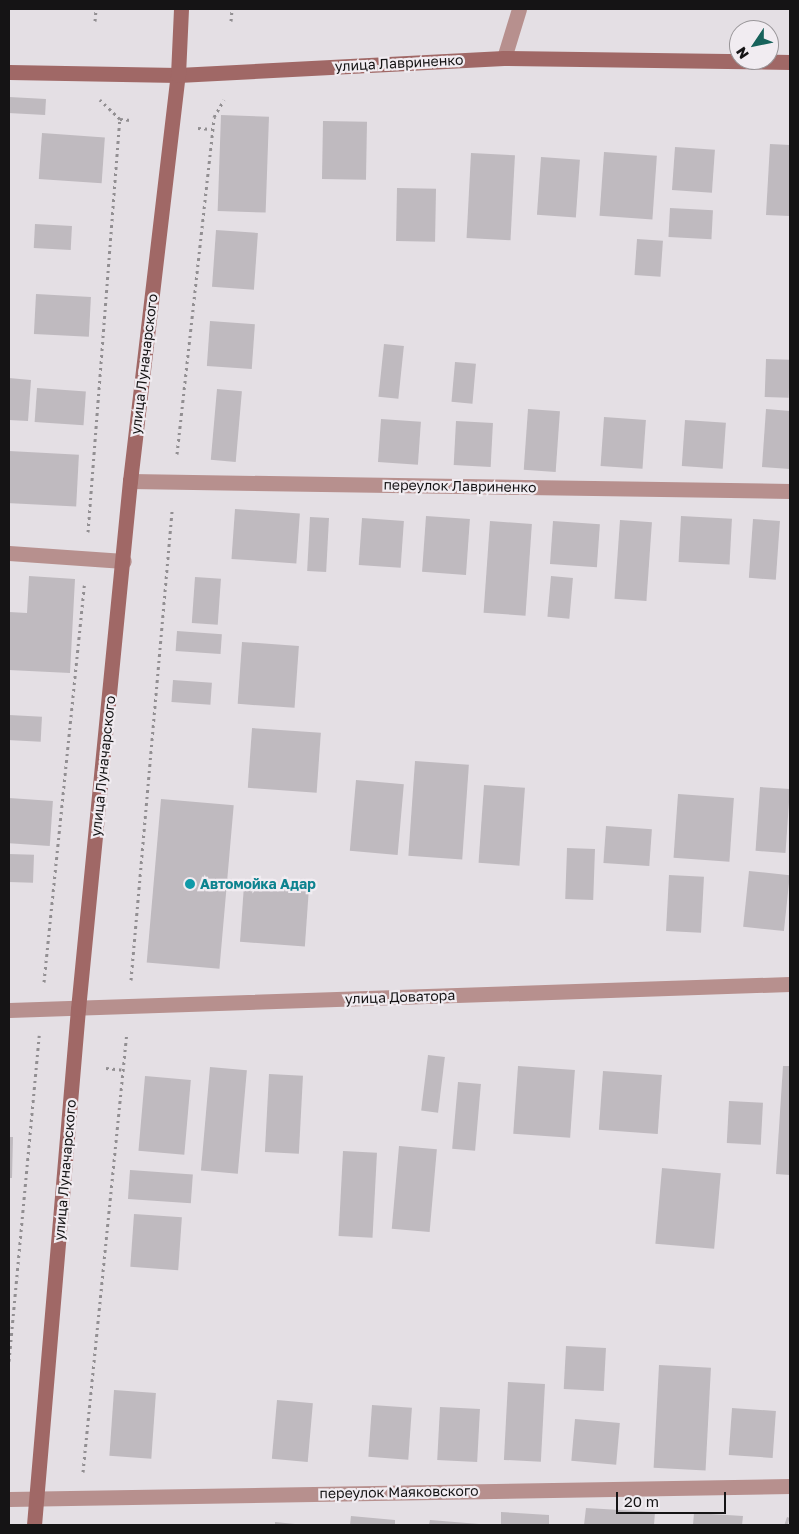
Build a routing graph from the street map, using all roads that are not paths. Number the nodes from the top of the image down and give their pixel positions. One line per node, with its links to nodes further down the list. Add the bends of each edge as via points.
1 (181, 9): 6 (main road, улица Луначарского)
2 (519, 9): 3 (street)
3 (504, 58): 4 (main road, улица Лавриненко); 6 (main road, улица Лавриненко)
4 (790, 62)
5 (9, 72): 6 (main road, улица Лавриненко)
6 (178, 75): 7 (main road, улица Луначарского)
7 (130, 481): 8 (street, переулок Лавриненко); 10 (main road, улица Луначарского)
8 (790, 491)
9 (9, 553): 10 (street)
10 (124, 561): 12 (main road, улица Луначарского)
11 (790, 984): 12 (street, улица Доватора)
12 (78, 1008): 13 (street, улица Доватора); 15 (main road, улица Луначарского)
13 (9, 1010)
14 (790, 1486): 15 (street, переулок Маяковского)
15 (36, 1498): 16 (street, переулок Маяковского); 17 (main road, улица Луначарского)
16 (9, 1499)
17 (34, 1525)

